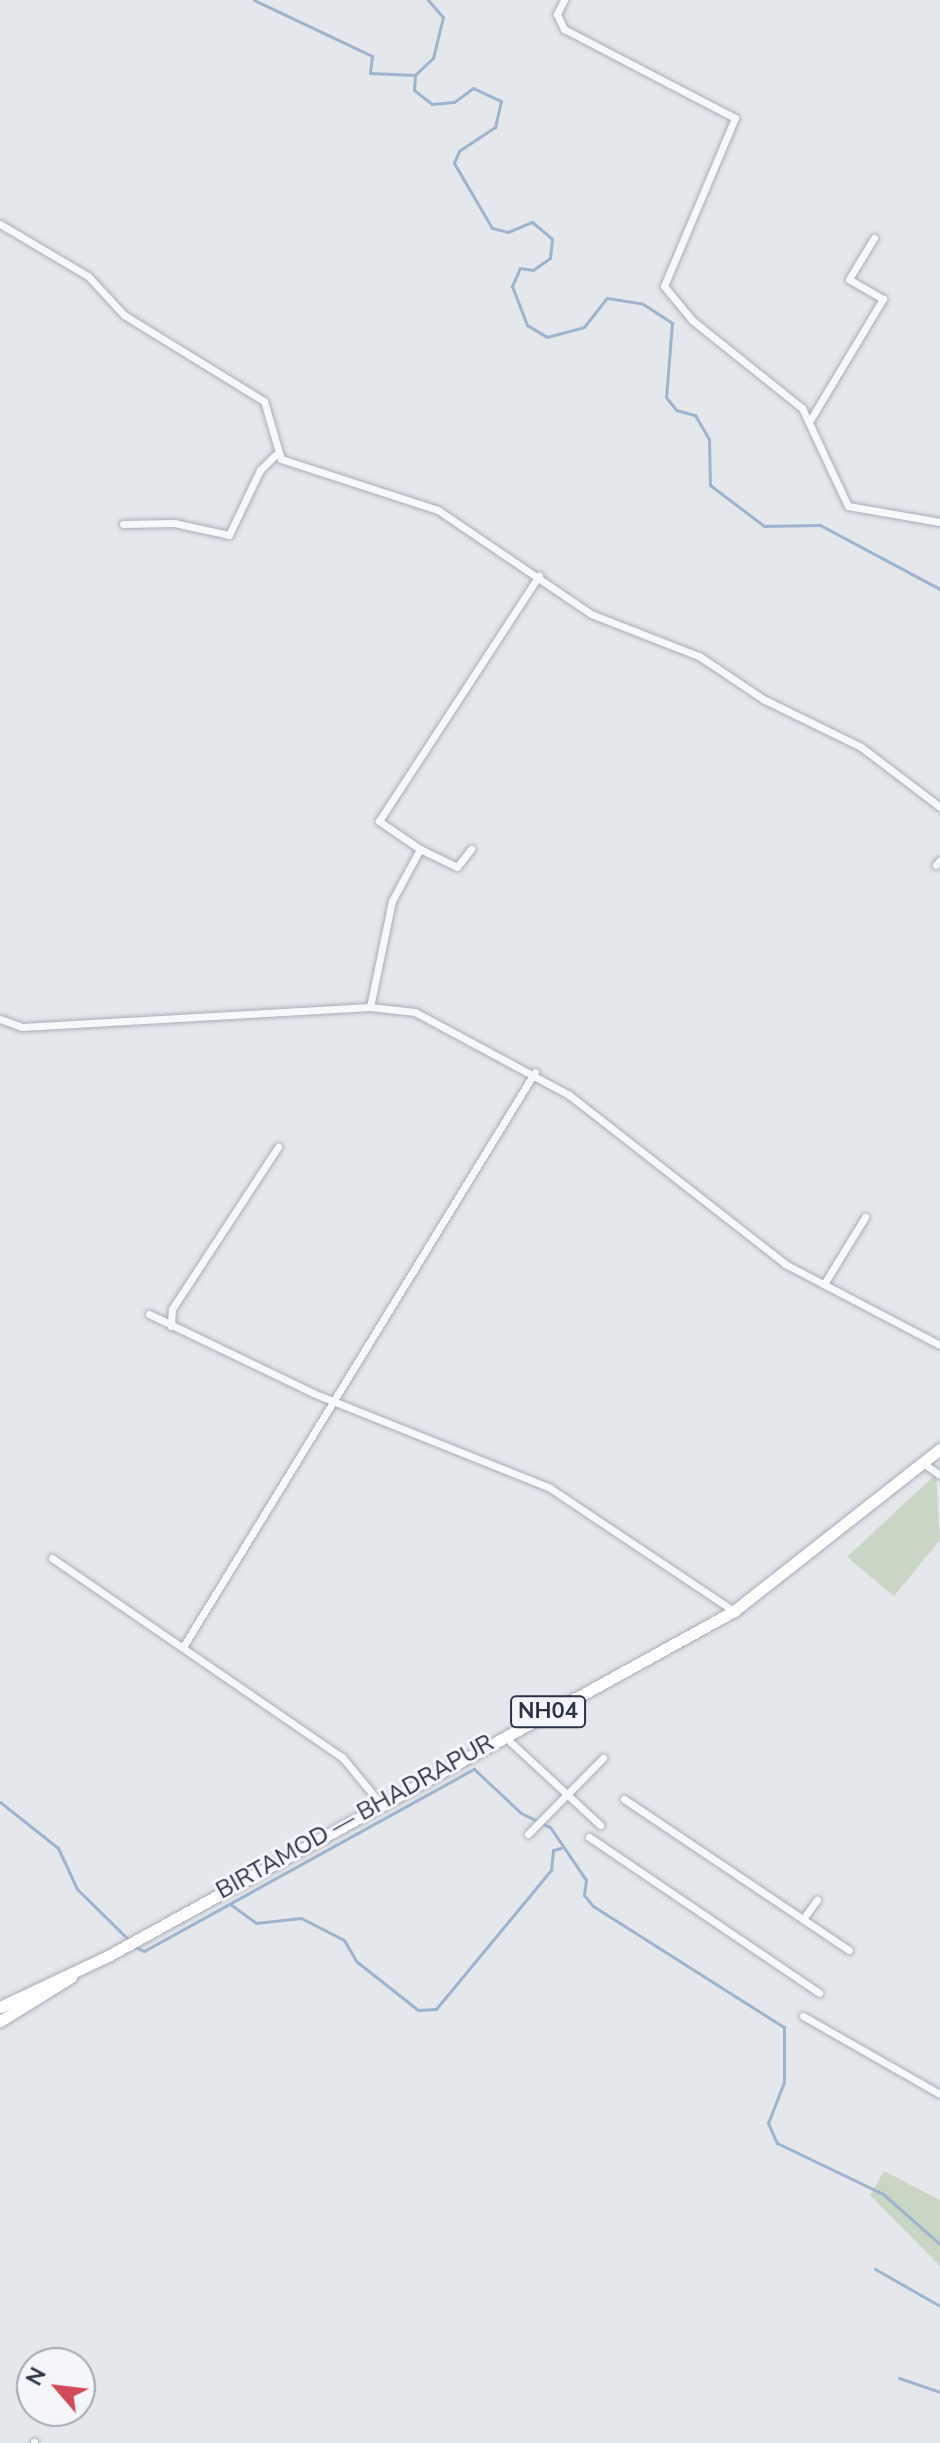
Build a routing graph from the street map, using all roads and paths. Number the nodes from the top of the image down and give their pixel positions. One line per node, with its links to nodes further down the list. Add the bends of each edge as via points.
1 (564, 0): 4 (street, via 557,14 564,29 735,118 664,286 693,321)
2 (0, 224): 5 (street, via 88,276 124,315 264,401)
3 (874, 238): 4 (street, via 849,279 883,299)
4 (809, 422): 6 (street, via 848,506)
5 (275, 455): 7 (street, via 260,470 229,535 174,523); 8 (street, via 356,489 438,510)
6 (940, 522)
7 (123, 524)
8 (539, 576): 9 (street, via 591,614 699,656 763,699 861,747); 10 (street, via 379,821)
9 (940, 807)
10 (420, 849): 11 (street, via 457,867); 12 (street, via 392,901)
11 (471, 849)
12 (370, 1007): 13 (street, via 51,1026); 14 (street, via 415,1012)
13 (0, 1019)
14 (535, 1072): 17 (street, via 785,1264); 21 (street)
15 (278, 1147): 19 (street, via 172,1309)
16 (865, 1217): 17 (street)
17 (824, 1284): 20 (street)
18 (149, 1314): 19 (street)
19 (171, 1326): 21 (street)
20 (940, 1345)
21 (332, 1401): 26 (street, via 550,1488); 27 (street)
22 (940, 1449): 23 (main road, BIRTAMOD — BHADRAPUR / NH04)
23 (923, 1463): 24 (street); 26 (main road, BIRTAMOD — BHADRAPUR / NH04)
24 (940, 1475)
25 (52, 1558): 27 (street)
26 (734, 1611): 28 (main road, BIRTAMOD — BHADRAPUR / NH04)
27 (183, 1647): 32 (street, via 342,1757)
28 (504, 1736): 30 (street); 32 (main road, BIRTAMOD — BHADRAPUR / NH04)
29 (603, 1758): 30 (street)
30 (567, 1794): 33 (street); 34 (street)
31 (624, 1799): 37 (street)
32 (380, 1803): 39 (main road, BIRTAMOD — BHADRAPUR / NH04)
33 (600, 1825)
34 (528, 1834)
35 (589, 1837): 40 (street)
36 (817, 1900): 37 (street)
37 (803, 1919): 38 (street)
38 (849, 1950)
39 (85, 1967): 41 (main road, BIRTAMOD — BHADRAPUR / NH04); 43 (main road, BIRTAMOD — BHADRAPUR / NH04)
40 (819, 1993)
41 (0, 2007)
42 (803, 2016): 44 (street)
43 (0, 2021)
44 (940, 2094)

